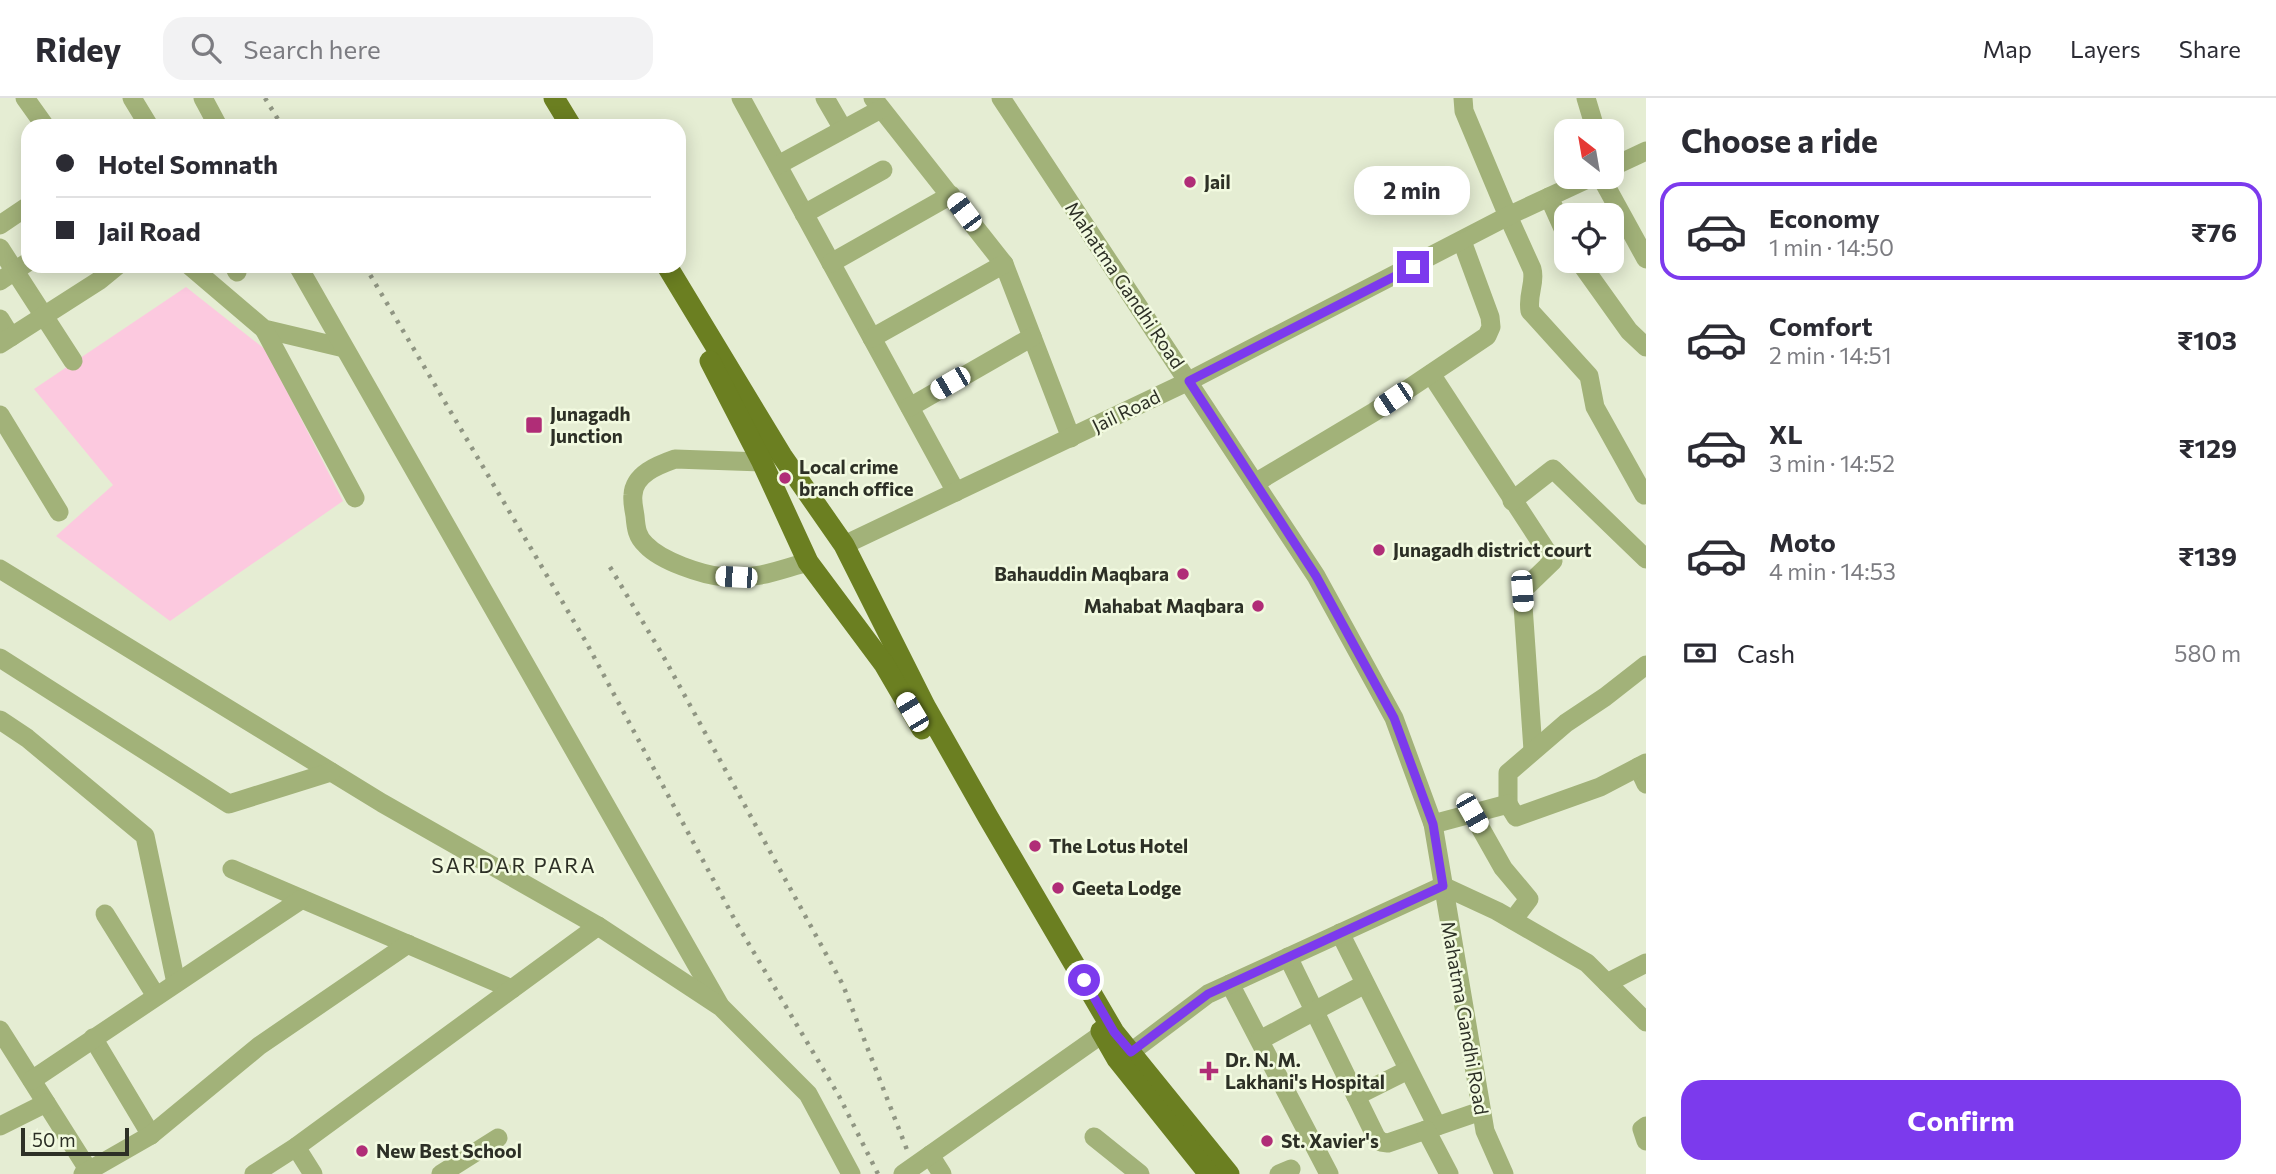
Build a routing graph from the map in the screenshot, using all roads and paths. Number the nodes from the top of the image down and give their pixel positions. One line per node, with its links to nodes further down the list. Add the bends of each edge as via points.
1 (25, 98): 12 (street)
2 (132, 98): 13 (street)
3 (202, 98): 14 (street)
4 (554, 98): 15 (main road)
5 (568, 98): 16 (main road)
6 (741, 98): 21 (street)
7 (825, 98): 18 (street)
8 (1001, 98): 54 (street, Mahatma Gandhi Road)
9 (1463, 98): 30 (street, via 1464,111)
10 (1586, 98): 17 (street)
11 (877, 103): 18 (street); 25 (street)
12 (40, 119)
13 (145, 119)
14 (214, 119)
15 (567, 119)
16 (580, 119)
17 (1592, 119)
18 (843, 129): 21 (street)
19 (1646, 151): 20 (street)
20 (1624, 161)
21 (778, 166): 29 (street)
22 (883, 170): 29 (street)
23 (1566, 189): 26 (street, Jail Road)
24 (1608, 189): 34 (street)
25 (951, 195): 35 (street); 36 (street)
26 (1549, 197): 27 (street); 30 (street, Jail Road)
27 (1554, 208)
28 (21, 211): 31 (street)
29 (804, 214): 35 (street)
30 (1508, 216): 32 (street, Jail Road); 61 (street, via 1534,275 1528,300 1531,311 1589,376 1595,407)
31 (0, 225)
32 (1462, 241): 53 (street, via 1491,327 1487,336); 54 (street, Jail Road)
33 (0, 248): 37 (street)
34 (1645, 254)
35 (831, 263): 48 (street)
36 (1004, 264): 47 (street); 48 (street)
37 (14, 271): 44 (street)
38 (108, 273): 44 (street)
39 (198, 273): 46 (street)
40 (302, 273): 51 (street)
41 (660, 273): 58 (main road)
42 (671, 273): 65 (main road, via 782,456)
43 (1588, 273): 50 (street, via 1629,331)
44 (44, 316): 49 (street); 52 (street)
45 (0, 318): 49 (street)
46 (264, 329): 51 (street); 62 (street)
47 (1032, 337): 55 (street); 57 (street)
48 (872, 338): 55 (street)
49 (6, 341)
50 (1646, 347)
51 (344, 348): 98 (street)
52 (73, 361)
53 (1431, 374): 59 (street); 63 (street)
54 (1189, 381): 57 (street, Jail Road); 59 (street, Mahatma Gandhi Road)
55 (909, 407): 60 (street)
56 (0, 415): 64 (street)
57 (1071, 438): 60 (street, Jail Road)
58 (762, 462): 66 (main road); 69 (street, via 674,459 652,468 643,473 632,492 636,531 652,551 722,577 751,578)
59 (1255, 483): 81 (street, Mahatma Gandhi Road, via 1316,576 1394,718)
60 (957, 492): 67 (street, Jail Road)
61 (1644, 495)
62 (355, 498)
63 (1512, 501): 68 (street, via 1553,470); 76 (street, via 1553,561 1522,591)
64 (59, 512)
65 (825, 516): 66 (main road); 67 (main road)
66 (795, 534): 69 (main road)
67 (844, 545): 71 (main road)
68 (1646, 559)
69 (808, 562): 72 (main road)
70 (0, 569): 78 (street)
71 (870, 599): 72 (main road); 102 (main road)
72 (846, 613): 102 (main road, via 884,664)
73 (0, 657): 78 (street, via 229,804)
74 (1646, 665): 76 (street)
75 (0, 720): 92 (street, via 145,836)
76 (1533, 750): 79 (street, via 1508,773)
77 (1643, 771): 79 (street, via 1516,817)
78 (331, 772): 87 (street)
79 (1508, 804): 80 (street)
80 (1472, 813): 81 (street); 86 (street, via 1503,868 1529,899)
81 (1433, 824): 83 (street, Mahatma Gandhi Road)
82 (232, 869): 84 (street)
83 (1443, 886): 86 (street); 88 (street); 110 (street, Mahatma Gandhi Road)
84 (302, 899): 89 (street); 92 (street)
85 (105, 914): 97 (street)
86 (1513, 920): 93 (street, via 1587,963)
87 (598, 926): 96 (street); 98 (street)
88 (1340, 933): 90 (street); 95 (street)
89 (408, 944): 96 (street); 114 (street, via 259,1046)
90 (1288, 957): 94 (street); 99 (street)
91 (1646, 962): 93 (street)
92 (176, 983): 97 (street)
93 (1607, 983): 100 (street)
94 (1230, 984): 104 (street); 105 (street, via 1208,994)
95 (1365, 984): 99 (street); 106 (street)
96 (512, 989): 118 (street)
97 (156, 996): 103 (street)
98 (721, 1007): 124 (street, via 808,1094)
99 (1314, 1011): 104 (street); 108 (street)
100 (1646, 1022)
101 (0, 1030): 107 (street)
102 (1107, 1030): 105 (main road); 119 (street); 128 (main road, via 1117,1059)
103 (93, 1038): 107 (street); 114 (street)
104 (1260, 1040): 130 (street)
105 (1131, 1052): 129 (main road)
106 (1408, 1070): 108 (street); 113 (street)
107 (32, 1080): 109 (street)
108 (1356, 1096): 113 (street, via 1381,1142)
109 (46, 1102): 111 (street); 120 (street)
110 (1481, 1111): 113 (street); 132 (street, Mahatma Gandhi Road)
111 (0, 1126)
112 (1646, 1126): 117 (street, via 1642,1129)
113 (1431, 1128): 131 (street)
114 (151, 1135): 120 (street)
115 (1094, 1137): 127 (street)
116 (498, 1138): 123 (street)
117 (1646, 1141)
118 (296, 1147): 121 (street); 122 (street)
119 (930, 1155): 125 (street); 126 (street)
120 (88, 1173)
121 (254, 1174)
122 (313, 1174)
123 (441, 1174)
124 (851, 1174)
125 (903, 1174)
126 (942, 1174)
127 (1140, 1174)
128 (1209, 1174)
129 (1229, 1174)
130 (1329, 1174)
131 (1449, 1174)
132 (1504, 1174)

